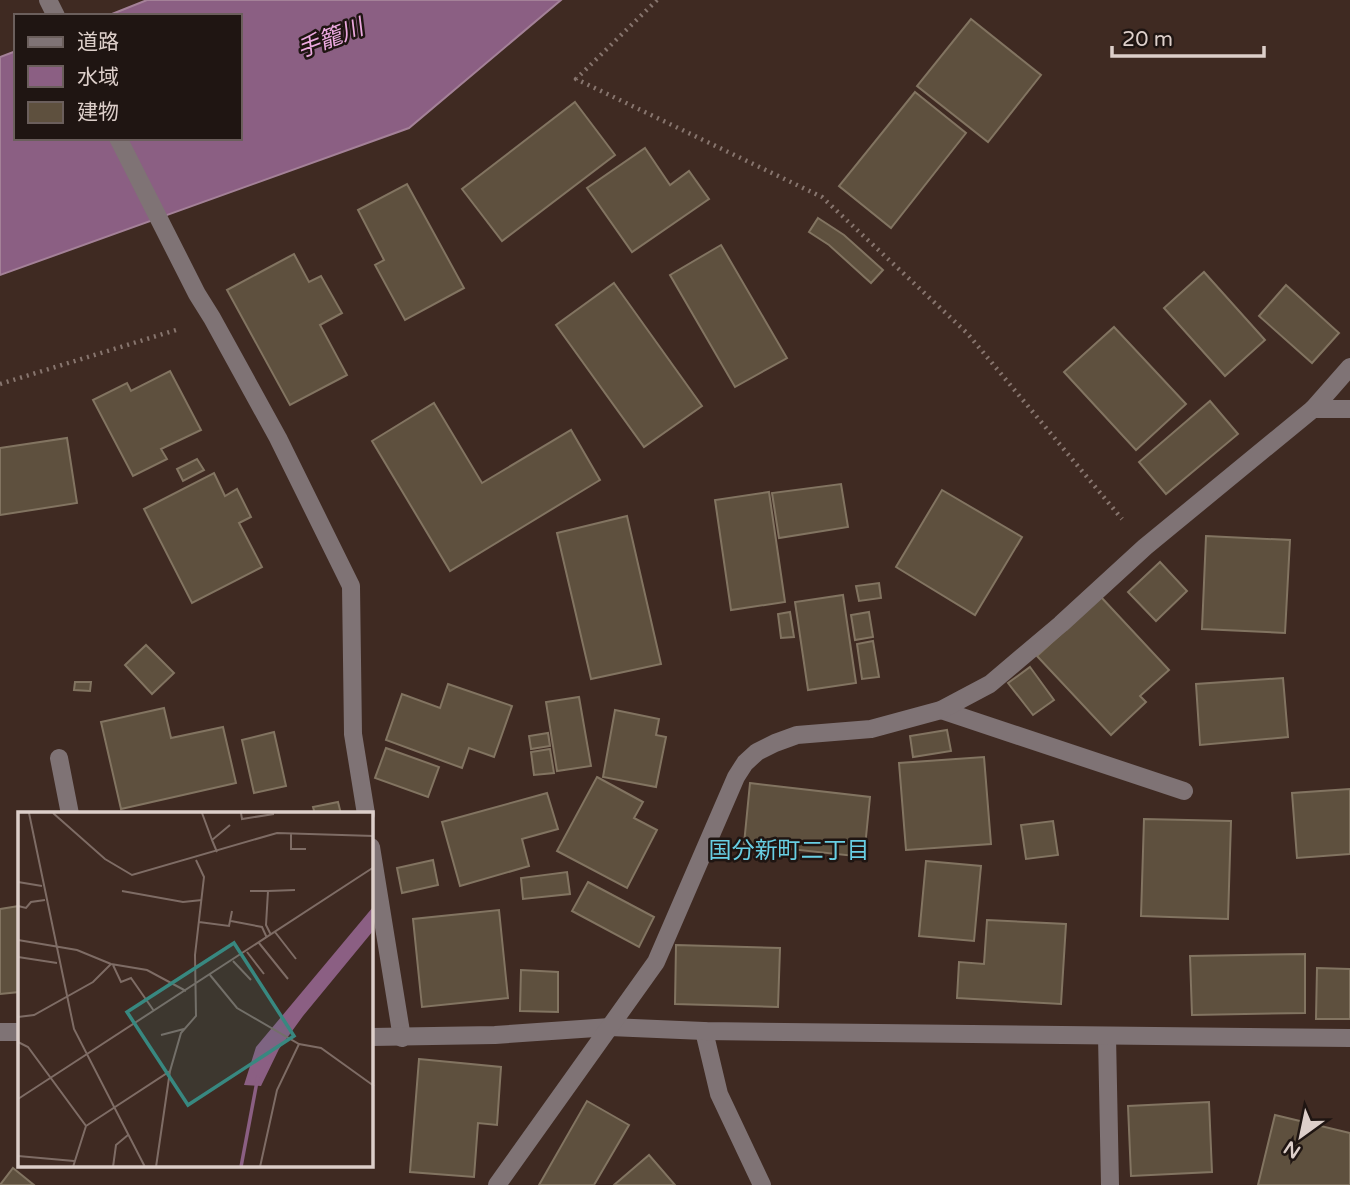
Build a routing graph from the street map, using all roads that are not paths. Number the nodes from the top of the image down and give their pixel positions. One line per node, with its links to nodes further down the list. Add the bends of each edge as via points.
1 (119, 140): 9 (street, via 197,294 278,438 351,586 352,734)
2 (1350, 367): 3 (street)
3 (1313, 409): 4 (street); 5 (street, via 1145,547 990,684)
4 (1350, 409)
5 (941, 710): 7 (street); 11 (street, via 871,729 797,735 757,752 745,763 656,962)
6 (59, 758): 8 (street)
7 (1184, 791)
8 (70, 812)
9 (366, 812)
10 (373, 859): 17 (street)
11 (610, 1027): 12 (street); 17 (street); 19 (street)
12 (704, 1031): 15 (street); 20 (street, via 719,1094)
13 (0, 1032): 14 (street)
14 (18, 1032)
15 (1107, 1036): 18 (street); 21 (street)
16 (373, 1037): 17 (street)
17 (402, 1038)
18 (1350, 1038)
19 (497, 1185)
20 (762, 1185)
21 (1110, 1185)

